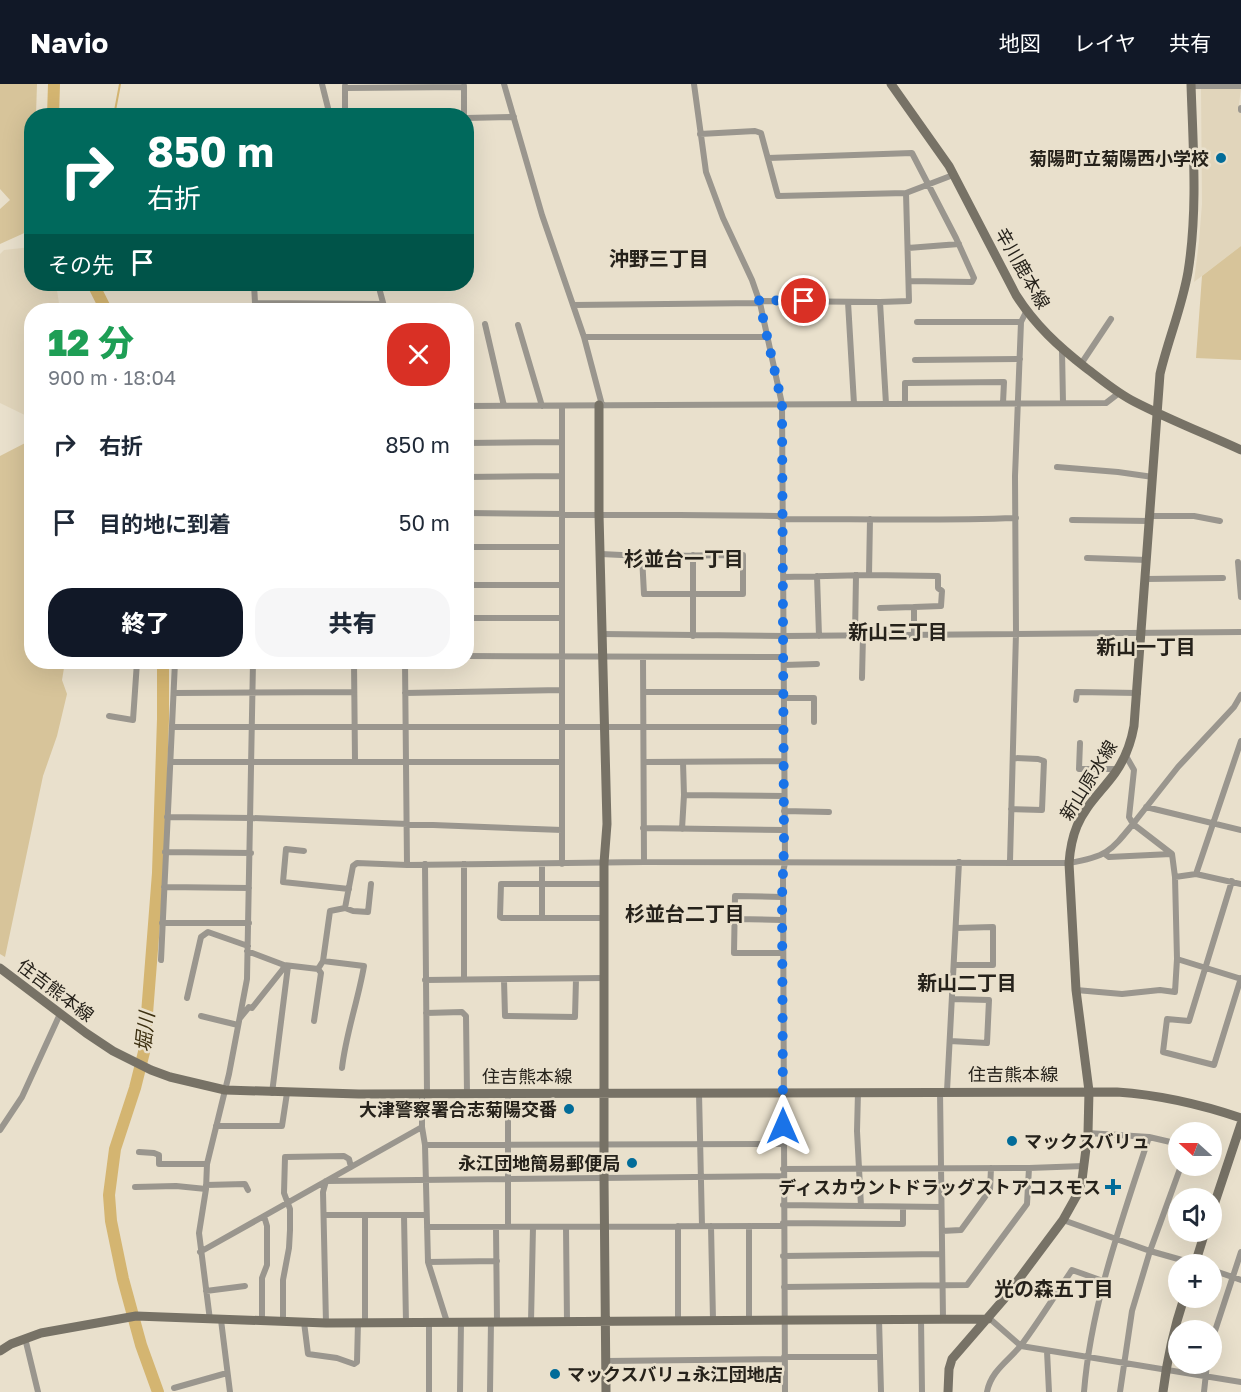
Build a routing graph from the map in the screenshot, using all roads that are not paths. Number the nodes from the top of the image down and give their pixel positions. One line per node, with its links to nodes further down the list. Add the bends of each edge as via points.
1 (322, 84): 9 (street)
2 (504, 84): 13 (street)
3 (694, 84): 14 (street)
4 (891, 84): 16 (main road, 辛川鹿本線)
5 (1191, 85): 8 (street); 51 (main road, 新山原水線, via 1192,241 1187,275 1160,374)
6 (345, 86): 7 (street); 10 (street)
7 (464, 86): 11 (street)
8 (1241, 86)
9 (328, 108)
10 (345, 108)
11 (465, 108)
12 (474, 117): 13 (street)
13 (514, 117): 25 (street)
14 (700, 134): 15 (street, via 761,133); 22 (street, via 706,172)
15 (768, 158): 17 (street, via 912,153); 18 (street, via 778,196)
16 (953, 175): 17 (street); 26 (main road, 辛川鹿本線)
17 (928, 185): 18 (street); 19 (street)
18 (906, 194): 20 (street)
19 (959, 244): 20 (street); 21 (street, via 974,278 972,282)
20 (908, 248): 21 (street)
21 (909, 281): 24 (street, via 909,301)
22 (760, 302): 23 (street); 25 (street); 33 (street)
23 (848, 302): 24 (street); 43 (street)
24 (880, 302): 44 (street)
25 (573, 304): 32 (street)
26 (1026, 312): 29 (street); 34 (main road, 辛川鹿本線)
27 (1111, 319): 37 (street)
28 (917, 322): 29 (street)
29 (1021, 322): 35 (street)
30 (485, 324): 48 (street)
31 (518, 325): 49 (street)
32 (584, 337): 33 (street); 46 (street)
33 (768, 337): 42 (street)
34 (1062, 350): 37 (main road, 辛川鹿本線); 41 (street)
35 (1020, 359): 36 (street); 39 (street)
36 (915, 360)
37 (1081, 364): 38 (main road, 辛川鹿本線)
38 (1119, 393): 41 (street, via 1106,403); 51 (main road, 辛川鹿本線)
39 (1018, 402): 40 (street); 41 (street); 62 (street)
40 (1003, 403): 45 (street); 45 (street, via 1004,382 904,383)
41 (1062, 403)
42 (782, 404): 43 (street); 46 (street); 63 (street)
43 (854, 404): 44 (street)
44 (886, 404): 45 (street)
45 (905, 404)
46 (600, 405): 50 (street); 61 (main road)
47 (474, 406): 48 (street)
48 (504, 406): 49 (street)
49 (542, 406): 50 (street)
50 (562, 406): 52 (street)
51 (1158, 413): 54 (main road, 辛川鹿本線); 58 (main road, 新山原水線)
52 (562, 442): 53 (street); 56 (street)
53 (474, 443)
54 (1241, 450)
55 (1057, 467): 58 (street)
56 (562, 476): 57 (street); 60 (street)
57 (474, 477)
58 (1153, 477): 65 (main road, 新山原水線)
59 (474, 513): 60 (street)
60 (562, 513): 61 (street); 69 (street)
61 (599, 514): 63 (street); 70 (main road)
62 (1016, 518): 64 (street); 91 (street)
63 (783, 519): 64 (street); 79 (street)
64 (870, 519): 77 (street)
65 (1150, 519): 66 (street); 67 (street, via 1194,516); 74 (main road, 新山原水線)
66 (1072, 520)
67 (1220, 522)
68 (474, 547): 69 (street)
69 (562, 547): 83 (street)
70 (601, 554): 72 (street); 93 (main road)
71 (693, 555): 72 (street); 84 (street); 84 (street, via 743,555 743,594)
72 (642, 556): 84 (street, via 645,594)
73 (1087, 558): 74 (street)
74 (1147, 560): 81 (main road, 新山原水線)
75 (1238, 562): 85 (street)
76 (856, 575): 77 (street); 78 (street); 98 (street)
77 (869, 575): 86 (street, via 938,576 941,606)
78 (817, 576): 79 (street); 97 (street)
79 (784, 577): 96 (street)
80 (1223, 578): 81 (street)
81 (1146, 579): 92 (main road, 新山原水線)
82 (474, 585): 83 (street)
83 (562, 585): 89 (street)
84 (694, 594): 95 (street)
85 (1241, 597)
86 (914, 607): 87 (street); 94 (street)
87 (880, 608)
88 (474, 618): 89 (street)
89 (562, 618): 101 (street)
90 (1241, 632): 92 (street)
91 (1016, 633): 92 (street); 94 (street); 138 (street)
92 (1142, 633): 119 (main road, 新山原水線)
93 (602, 634): 95 (street); 102 (main road)
94 (914, 635): 99 (street)
95 (693, 636): 96 (street)
96 (784, 636): 97 (street); 104 (street)
97 (819, 636): 98 (street)
98 (855, 636): 99 (street)
99 (863, 636): 112 (street)
100 (474, 656): 101 (street)
101 (562, 656): 102 (street); 113 (street)
102 (602, 657): 103 (street); 132 (main road)
103 (643, 657): 104 (street); 115 (street)
104 (784, 657): 106 (street)
105 (817, 664): 106 (street)
106 (784, 665): 120 (street)
107 (137, 669): 125 (street, via 133,720)
108 (175, 669): 116 (street)
109 (253, 669): 117 (street)
110 (354, 669): 114 (street)
111 (405, 669): 118 (street)
112 (862, 678)
113 (562, 690): 118 (street); 131 (street)
114 (354, 692): 117 (street); 127 (street)
115 (644, 692): 120 (street); 134 (street)
116 (174, 693): 117 (street); 129 (street)
117 (253, 693): 130 (street)
118 (405, 693): 128 (street)
119 (1138, 693): 122 (street, via 1077,692); 137 (main road, 新山原水線)
120 (784, 695): 126 (street, via 814,698); 133 (street)
121 (1241, 695): 123 (street)
122 (1076, 700)
123 (1234, 707): 124 (street); 150 (street)
124 (1241, 711)
125 (109, 716)
126 (814, 722)
127 (354, 726): 128 (street); 130 (street); 139 (street)
128 (405, 726): 131 (street); 140 (street)
129 (172, 727): 130 (street); 142 (street)
130 (253, 727): 143 (street)
131 (562, 727): 132 (street); 144 (street)
132 (604, 727): 134 (street); 172 (main road)
133 (784, 727): 134 (street); 141 (street)
134 (644, 728): 145 (street)
135 (1241, 741): 156 (street)
136 (1080, 743): 147 (street, via 1079,769)
137 (1125, 756): 147 (main road, 新山原水線); 157 (street, via 1134,770 1129,818)
138 (1013, 758): 151 (street); 151 (street, via 1044,761 1042,810)
139 (355, 761): 140 (street); 143 (street)
140 (406, 761): 144 (street); 158 (street)
141 (784, 761): 146 (street); 149 (street)
142 (171, 762): 143 (street); 154 (street)
143 (252, 762): 155 (street)
144 (562, 762): 161 (street)
145 (644, 762): 146 (street); 159 (street)
146 (683, 762): 148 (street)
147 (1118, 769): 174 (main road, 新山原水線, via 1077,825)
148 (684, 795): 149 (street); 160 (street)
149 (784, 796): 152 (street)
150 (1146, 807): 156 (street); 157 (street)
151 (1011, 809): 169 (street)
152 (784, 811): 153 (street); 162 (street)
153 (829, 812)
154 (167, 817): 155 (street); 165 (street)
155 (252, 818): 158 (street); 166 (street)
156 (1214, 823): 163 (street); 180 (street)
157 (1132, 824): 167 (street); 168 (street)
158 (406, 825): 161 (street); 179 (street)
159 (643, 828): 160 (street); 170 (street)
160 (682, 829): 162 (street)
161 (562, 830): 178 (street)
162 (784, 830): 173 (street)
163 (1241, 830)
164 (303, 850): 189 (street, via 286,849 283,882)
165 (165, 852): 166 (street); 187 (street)
166 (250, 853): 188 (street)
167 (1105, 854): 168 (street); 174 (street)
168 (1172, 854): 181 (street)
169 (1010, 861): 171 (street); 174 (street)
170 (644, 862): 172 (street); 173 (street)
171 (959, 862): 173 (street); 198 (street)
172 (604, 863): 178 (street); 184 (main road)
173 (784, 863): 190 (street)
174 (1070, 863): 215 (main road, 新山原水線)
175 (425, 864): 176 (street); 179 (street); 213 (street)
176 (464, 864): 177 (street); 210 (street)
177 (542, 864): 178 (street); 186 (street)
178 (562, 864)
179 (407, 865): 189 (street, via 357,863)
180 (1196, 874): 181 (street); 182 (street)
181 (1175, 877): 201 (street)
182 (1232, 882): 185 (street); 206 (street)
183 (371, 884): 191 (street, via 368,912)
184 (604, 884): 186 (street); 193 (main road)
185 (1241, 884)
186 (541, 885): 192 (street); 192 (street, via 501,884 500,917)
187 (164, 887): 188 (street); 197 (street)
188 (249, 888): 196 (street)
189 (349, 889): 191 (street)
190 (782, 897): 194 (street, via 735,896); 195 (street)
191 (345, 908): 203 (street, via 330,911)
192 (542, 918): 193 (street)
193 (604, 918): 209 (main road)
194 (735, 919): 195 (street); 200 (street, via 734,953)
195 (782, 920): 200 (street)
196 (249, 922): 197 (street); 199 (street)
197 (162, 923): 202 (street)
198 (956, 927): 205 (street); 205 (street, via 993,927 993,965)
199 (248, 949): 204 (street); 216 (street, via 208,932 201,937); 221 (street)
200 (782, 953): 229 (street)
201 (1177, 959): 206 (street); 215 (street, via 1175,992 1122,994)
202 (161, 960)
203 (323, 961): 208 (street); 224 (street, via 364,966)
204 (286, 965): 208 (street); 221 (street); 231 (street)
205 (955, 965): 217 (street)
206 (1206, 967): 212 (street); 212 (street, via 1189,1021 1167,1019 1163,1052 1214,1065)
207 (0, 968): 219 (main road, 住吉熊本線)
208 (318, 969): 222 (street, via 321,973 313,1003)
209 (604, 978): 211 (street); 235 (main road)
210 (464, 979): 213 (street); 214 (street)
211 (576, 979): 214 (street); 214 (street, via 576,1017 505,1016)
212 (1241, 979)
213 (425, 980): 218 (street)
214 (504, 980)
215 (1076, 990): 227 (main road, 新山原水線)
216 (187, 998)
217 (952, 999): 223 (street); 223 (street, via 989,1000 987,1043)
218 (426, 1013): 233 (street); 234 (street, via 462,1012 466,1016)
219 (60, 1014): 225 (main road, 住吉熊本線, via 113,1051 151,1071); 241 (street, via 22,1096)
220 (201, 1016): 221 (street)
221 (239, 1021): 225 (street)
222 (314, 1021)
223 (950, 1041): 226 (street)
224 (342, 1068)
225 (225, 1090): 231 (main road, 住吉熊本線); 239 (street)
226 (944, 1091): 227 (main road, 住吉熊本線); 230 (main road, 住吉熊本線); 254 (street)
227 (1089, 1091): 237 (main road, 住吉熊本線, via 1167,1097); 242 (main road)
228 (508, 1092): 234 (main road, 住吉熊本線); 235 (main road, 住吉熊本線); 247 (street)
229 (783, 1092): 230 (main road, 住吉熊本線); 236 (main road, 住吉熊本線); 246 (street)
230 (858, 1092): 257 (street)
231 (272, 1093): 232 (main road, 住吉熊本線)
232 (287, 1093): 233 (main road, 住吉熊本線); 239 (street, via 282,1126)
233 (424, 1093): 234 (main road, 住吉熊本線); 240 (street)
234 (467, 1093)
235 (604, 1093): 236 (main road, 住吉熊本線); 248 (main road)
236 (699, 1093): 245 (street)
237 (1241, 1119)
238 (1241, 1124): 267 (main road)
239 (216, 1125): 251 (street)
240 (422, 1127): 249 (street); 253 (street)
241 (0, 1130)
242 (1088, 1133): 243 (street); 252 (main road)
243 (1149, 1137): 244 (street); 292 (street)
244 (1168, 1141)
245 (701, 1143): 246 (street); 248 (street); 261 (street)
246 (783, 1143): 258 (street)
247 (508, 1144): 248 (street); 249 (street); 262 (street)
248 (604, 1144): 260 (main road)
249 (425, 1145): 263 (street)
250 (139, 1152): 251 (street, via 159,1155 159,1164)
251 (207, 1164): 266 (street)
252 (1084, 1166): 256 (street); 279 (main road, via 1077,1195)
253 (351, 1167): 264 (street); 269 (street, via 344,1156 285,1157 284,1193)
254 (941, 1168): 255 (street); 257 (street); 273 (street)
255 (991, 1168): 256 (street); 291 (street, via 990,1190 962,1230)
256 (1029, 1168): 306 (street, via 1028,1204 967,1286)
257 (859, 1169): 258 (street); 271 (street)
258 (783, 1173): 261 (street); 270 (street)
259 (1177, 1176): 293 (street)
260 (604, 1178): 261 (street); 262 (street); 290 (main road)
261 (701, 1178): 282 (street)
262 (508, 1179): 263 (street); 287 (street)
263 (425, 1180): 264 (street); 277 (street)
264 (326, 1181): 269 (street); 274 (street)
265 (135, 1187): 266 (street)
266 (206, 1187): 268 (street, via 245,1184); 294 (street)
267 (1220, 1188)
268 (248, 1190)
269 (288, 1203): 278 (street); 324 (street, via 290,1230 283,1280)
270 (783, 1205): 271 (street); 280 (street)
271 (861, 1206): 272 (street)
272 (903, 1207): 273 (street); 280 (street, via 903,1224)
273 (941, 1207): 291 (street)
274 (324, 1215): 275 (street); 331 (street)
275 (364, 1215): 276 (street); 326 (street)
276 (404, 1215): 277 (street); 332 (street)
277 (426, 1215): 285 (street)
278 (264, 1216): 294 (street); 323 (street, via 267,1265 262,1278)
279 (1063, 1220): 292 (street); 311 (main road)
280 (783, 1225): 284 (street); 297 (street)
281 (678, 1226): 282 (street); 290 (street); 317 (street)
282 (702, 1226): 283 (street)
283 (711, 1226): 284 (street); 318 (street)
284 (749, 1226): 319 (street)
285 (426, 1227): 286 (street); 300 (street)
286 (496, 1227): 287 (street); 299 (street)
287 (508, 1227): 288 (street)
288 (533, 1227): 289 (street); 329 (street)
289 (566, 1227): 290 (street); 330 (street)
290 (604, 1227): 316 (main road)
291 (942, 1231): 296 (street)
292 (1116, 1239): 293 (street); 304 (street)
293 (1150, 1251): 298 (street); 342 (street, via 1132,1311)
294 (200, 1252): 308 (street)
295 (1241, 1252): 302 (street)
296 (942, 1254): 297 (street); 306 (street)
297 (783, 1256): 307 (street)
298 (1168, 1256)
299 (496, 1261): 300 (street); 322 (street)
300 (428, 1262): 327 (street)
301 (1222, 1274): 302 (street)
302 (1232, 1278): 303 (street); 321 (street)
303 (1241, 1280)
304 (1103, 1281): 335 (street, via 1072,1270); 339 (street)
305 (245, 1286): 308 (street)
306 (942, 1286): 307 (street); 310 (street)
307 (784, 1287): 320 (street)
308 (206, 1291): 314 (street)
309 (1181, 1308): 343 (main road)
310 (943, 1318): 311 (main road); 313 (main road)
311 (988, 1318): 335 (street); 358 (main road, via 952,1359)
312 (879, 1319): 313 (main road); 320 (main road); 338 (street)
313 (921, 1319): 357 (street)
314 (210, 1320): 315 (main road); 334 (main road, via 136,1316)
315 (221, 1320): 323 (main road); 344 (street)
316 (606, 1320): 317 (main road); 330 (main road); 341 (main road)
317 (678, 1320): 318 (main road)
318 (713, 1320): 319 (main road)
319 (749, 1320): 320 (main road)
320 (784, 1320): 340 (street)
321 (1218, 1320)
322 (494, 1321): 328 (main road); 329 (main road); 353 (street)
323 (262, 1322): 324 (main road)
324 (283, 1322): 325 (main road)
325 (304, 1322): 326 (street, via 308,1354 354,1364); 331 (main road)
326 (361, 1322): 331 (main road); 332 (main road)
327 (447, 1322): 328 (main road); 333 (main road)
328 (461, 1322): 352 (street)
329 (531, 1322): 330 (main road)
330 (567, 1322)
331 (326, 1323)
332 (406, 1323): 333 (main road)
333 (429, 1323): 351 (street)
334 (25, 1338): 336 (main road); 349 (street)
335 (1021, 1346): 337 (street); 359 (street, via 996,1372)
336 (0, 1351)
337 (1047, 1351): 339 (street); 360 (street)
338 (880, 1357): 340 (street); 356 (street)
339 (1087, 1357): 342 (street); 361 (street)
340 (784, 1358): 341 (street); 355 (street)
341 (606, 1361): 354 (main road)
342 (1123, 1363): 343 (street); 362 (street)
343 (1166, 1370): 346 (street); 363 (main road)
344 (227, 1373): 348 (street); 350 (street)
345 (1205, 1374): 346 (street)
346 (1205, 1377): 347 (street); 364 (street)
347 (1241, 1382)
348 (174, 1388)
349 (38, 1392)
350 (230, 1392)
351 (429, 1392)
352 (460, 1392)
353 (490, 1392)
354 (606, 1392)
355 (785, 1392)
356 (881, 1392)
357 (922, 1392)
358 (948, 1392)
359 (987, 1392)
360 (1049, 1392)
361 (1084, 1392)
362 (1120, 1392)
363 (1163, 1392)
364 (1204, 1392)

